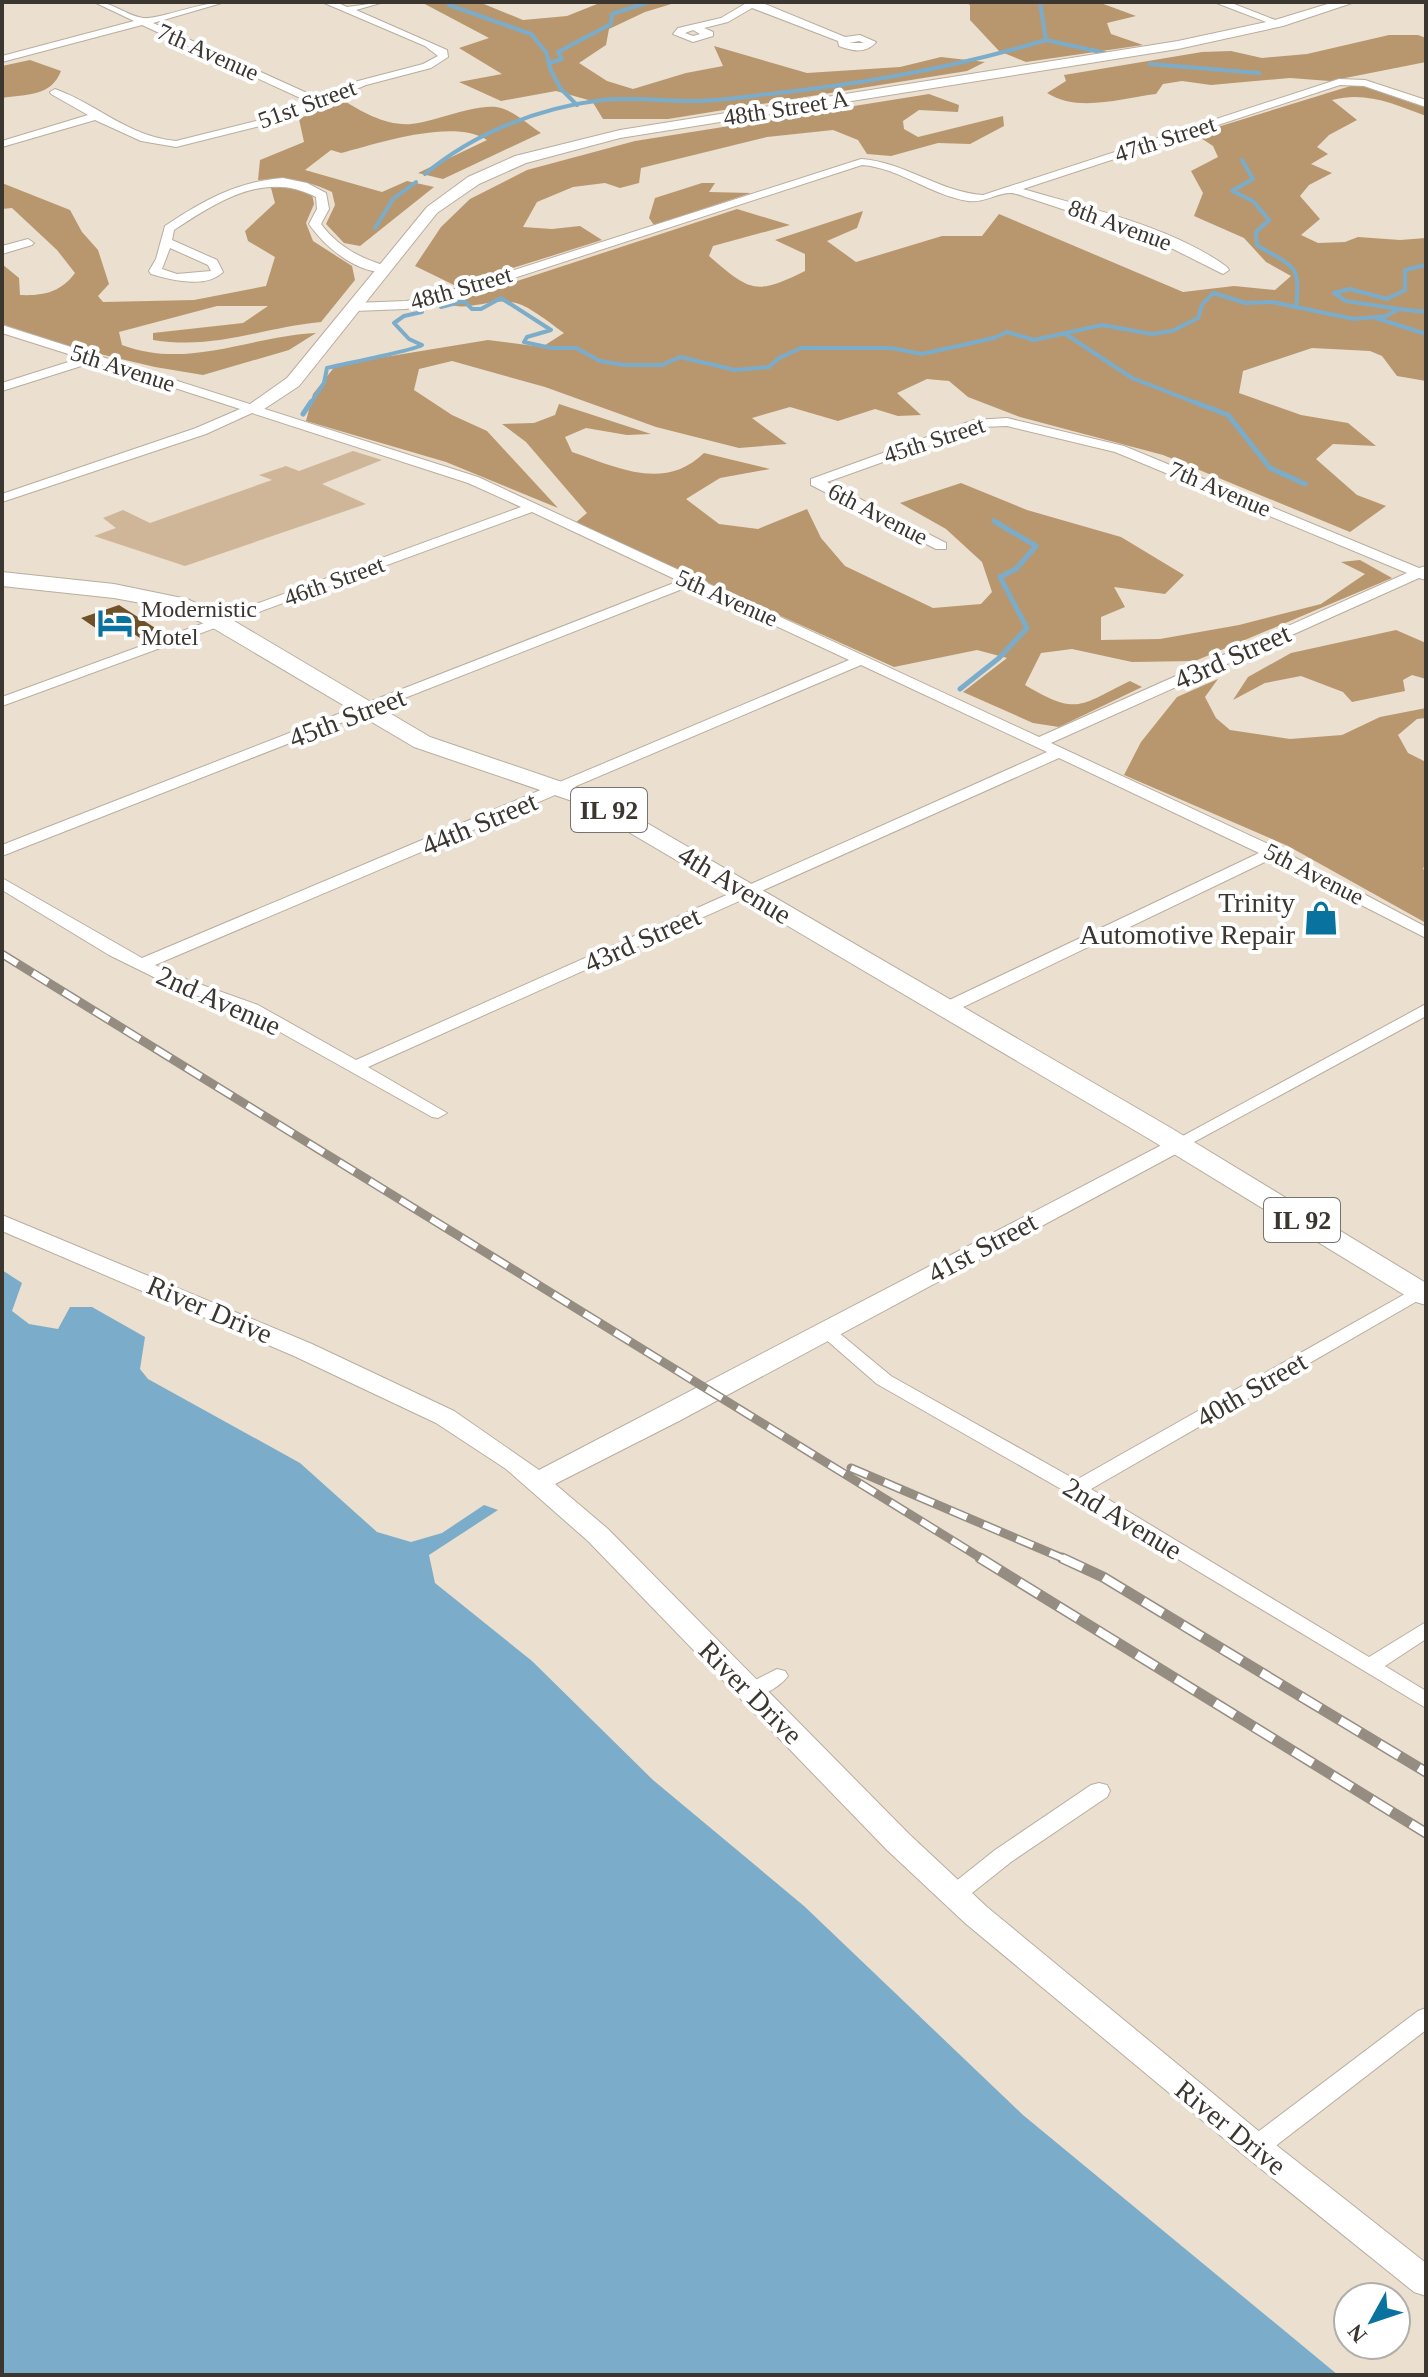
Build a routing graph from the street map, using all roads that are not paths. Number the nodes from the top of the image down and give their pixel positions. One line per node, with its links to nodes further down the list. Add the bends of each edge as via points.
1 (99, 2): 9 (street, 7th Avenue)
2 (220, 2): 9 (street)
3 (327, 2): 8 (street)
4 (379, 2): 8 (street)
5 (1219, 2): 10 (street)
6 (1348, 2): 10 (street)
7 (753, 3): 11 (street, via 734,16); 12 (street)
8 (346, 10): 15 (street, 51st Street, via 429,44 443,57)
9 (142, 22): 13 (street); 15 (street, 7th Avenue)
10 (1278, 23): 24 (street, 48th Street A, via 1143,51 620,134 550,150 488,173 447,197)
11 (696, 28)
12 (844, 40)
13 (2, 59)
14 (55, 92): 17 (street)
15 (317, 101): 17 (street, 51st Street, via 280,118 168,144)
16 (1426, 104): 20 (street, 47th Street, via 1352,81 1329,85)
17 (100, 115): 18 (street)
18 (2, 144)
19 (866, 161): 20 (street, 47th Street, via 978,198); 26 (street, 48th Street, via 436,299)
20 (1013, 190): 25 (street, 8th Avenue, via 1101,217 1197,254)
21 (166, 242): 21 (street, via 155,267 161,275 193,278 217,272 213,263); 24 (street, via 169,228 223,195 286,182 322,195 323,209 315,224 326,240)
22 (28, 243): 23 (street)
23 (2, 250)
24 (383, 269): 26 (street, 48th Street A)
25 (1223, 270)
26 (354, 307): 30 (street, via 293,382)
27 (2, 329): 28 (street, 5th Avenue)
28 (92, 359): 29 (street); 30 (street, 5th Avenue)
29 (2, 387)
30 (252, 409): 33 (street); 34 (street, 5th Avenue, via 449,471)
31 (1007, 422): 32 (street, 45th Street, via 979,423); 36 (street, 7th Avenue, via 1119,449)
32 (816, 482): 35 (street, 6th Avenue)
33 (2, 498)
34 (531, 508): 38 (street, 5th Avenue); 39 (street, 46th Street)
35 (941, 546)
36 (1424, 573): 43 (street, 43rd Street)
37 (2, 579): 39 (main road, 4th Avenue / IL 92, via 140,595 179,604)
38 (691, 581): 40 (street, 5th Avenue); 42 (street, 45th Street)
39 (221, 623): 41 (street, 46th Street); 42 (main road, 4th Avenue / IL 92)
40 (861, 660): 43 (street, 5th Avenue); 45 (street, 44th Street)
41 (2, 702)
42 (365, 710): 45 (main road, 4th Avenue / IL 92, via 422,742); 46 (street, 45th Street)
43 (1038, 743): 44 (street, 5th Avenue)
44 (1059, 752): 47 (street, 5th Avenue); 49 (street, 43rd Street)
45 (561, 788): 49 (main road, 4th Avenue / IL 92, via 599,804); 51 (street, 44th Street)
46 (2, 851)
47 (1273, 852): 50 (street, 5th Avenue); 52 (street)
48 (2, 883): 51 (street, 2nd Avenue)
49 (749, 892): 52 (main road, 4th Avenue / IL 92); 54 (street, 43rd Street)
50 (1426, 933)
51 (140, 965): 54 (street, 2nd Avenue, via 252,1009)
52 (947, 1008): 56 (main road, 4th Avenue / IL 92)
53 (1426, 1009): 56 (street, 41st Street)
54 (356, 1066): 55 (street, 2nd Avenue)
55 (438, 1113)
56 (1177, 1144): 58 (main road, 4th Avenue / IL 92); 59 (street, 41st Street)
57 (2, 1222): 60 (street, River Drive, via 225,1315 445,1417)
58 (1424, 1292): 61 (street, 40th Street)
59 (825, 1331): 60 (street, 41st Street); 61 (street, 2nd Avenue, via 884,1380)
60 (537, 1482): 65 (street, River Drive, via 598,1535)
61 (1075, 1488): 63 (street, 2nd Avenue)
62 (1426, 1629): 63 (street)
63 (1369, 1667): 66 (street, 2nd Avenue)
64 (777, 1676): 65 (street)
65 (751, 1691): 68 (street, River Drive)
66 (1426, 1701)
67 (1099, 1791): 68 (street)
68 (954, 1895): 70 (street, River Drive)
69 (1426, 2017): 70 (street)
70 (1256, 2147): 71 (street, River Drive)
71 (1426, 2282)

